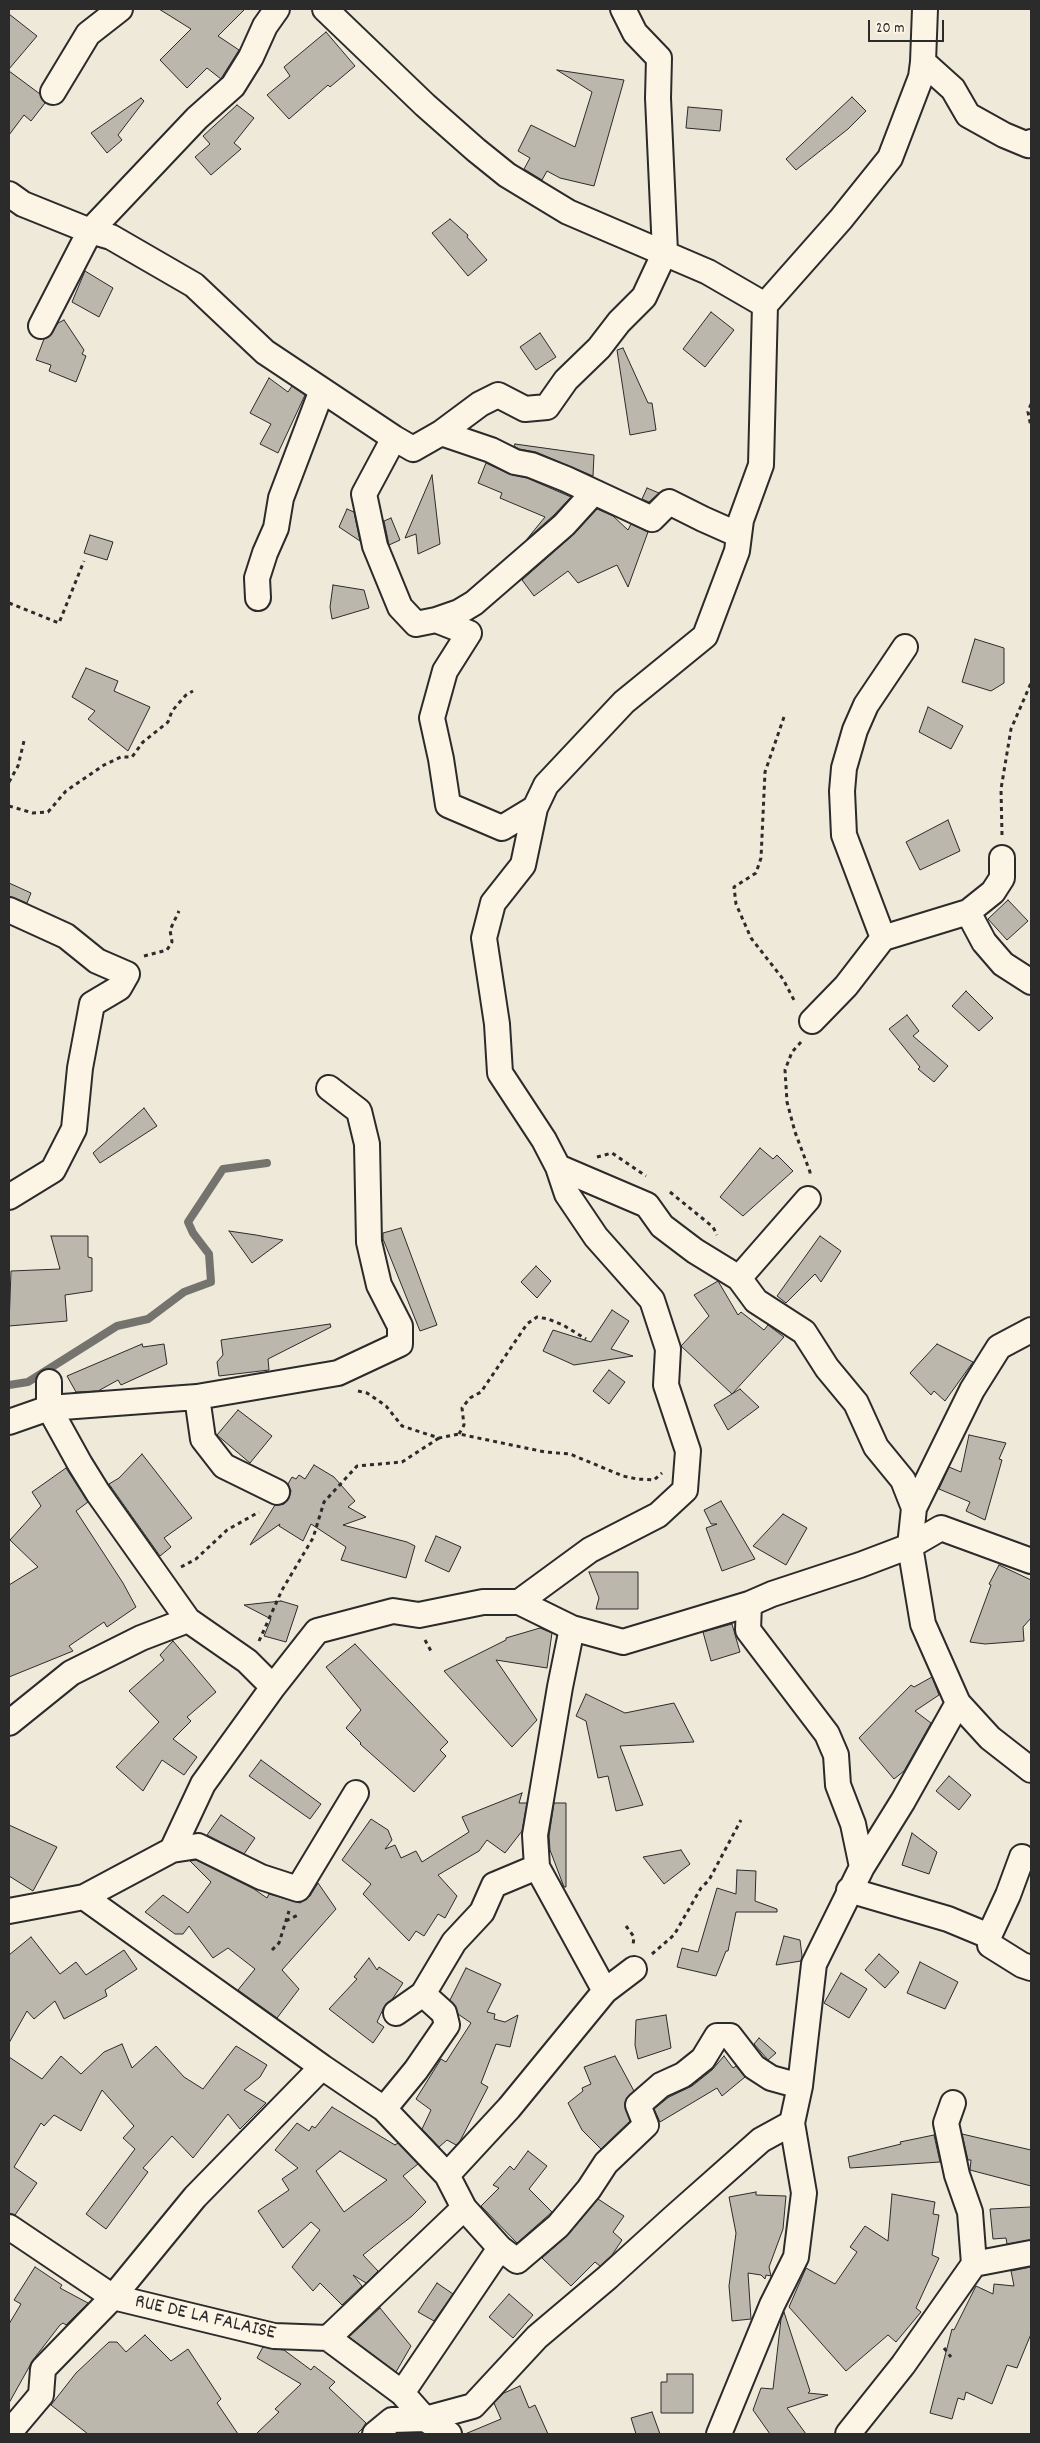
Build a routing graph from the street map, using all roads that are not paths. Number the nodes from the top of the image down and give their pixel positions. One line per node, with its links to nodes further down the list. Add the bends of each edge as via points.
1 (120, 9): 7 (street, via 88,34)
2 (278, 9): 10 (street, via 265,26 233,86 197,118)
3 (326, 9): 11 (street, via 425,105 507,175 568,212)
4 (623, 9): 11 (street, via 635,33 659,58)
5 (925, 9): 6 (street)
6 (923, 62): 8 (street, via 953,89 968,115 1004,135); 12 (street, via 907,117 890,158)
7 (54, 92)
8 (1030, 144)
9 (9, 194): 10 (street, via 23,204)
10 (90, 231): 13 (street); 14 (street, via 111,237 194,285 264,352)
11 (665, 252): 12 (street); 15 (street, via 644,297 566,380 547,407 525,409 498,396 480,404)
12 (765, 305): 18 (street, via 761,465 740,520)
13 (41, 326)
14 (322, 390): 16 (street); 19 (street, via 281,498 276,528 264,553 257,578)
15 (441, 433): 16 (street, via 413,449); 17 (street, via 566,478)
16 (394, 438): 20 (street, via 364,494 376,546 400,607 416,624)
17 (594, 492): 18 (street, via 652,520 669,502); 20 (street, via 564,525 474,602 459,612)
18 (739, 535): 22 (street, via 737,551 705,636 624,702 546,785)
19 (258, 598)
20 (436, 620): 22 (street, via 469,633 445,671 432,718 448,805 502,828)
21 (904, 647): 26 (street, via 866,706 855,730 844,768 842,791 844,834)
22 (535, 808): 30 (street, via 523,865 493,903 484,938 497,1024 500,1073)
23 (1002, 858): 25 (street, via 1002,878 993,892)
24 (9, 910): 31 (street, via 66,936 97,961 127,974 119,988 92,1004 80,1068 74,1129 53,1170)
25 (968, 912): 26 (street); 27 (street, via 984,942 1003,964)
26 (883, 938): 28 (street, via 846,986)
27 (1031, 982)
28 (812, 1021)
29 (329, 1088): 36 (street, via 359,1111 367,1144 369,1242 380,1285 400,1326 400,1344 338,1373)
30 (558, 1167): 33 (street, via 647,1205 662,1226); 43 (street, via 567,1194 596,1237 652,1300 668,1349 666,1385 688,1451 685,1490 658,1515 590,1550)
31 (9, 1197)
32 (808, 1199): 33 (street)
33 (739, 1278): 40 (street, via 756,1301 804,1332 827,1368 856,1403 876,1446 903,1480)
34 (1031, 1330): 40 (street, via 999,1347 972,1390)
35 (49, 1382): 37 (street)
36 (197, 1397): 37 (street); 39 (street, via 203,1439 224,1466)
37 (49, 1408): 38 (street); 45 (street, via 98,1493)
38 (9, 1422)
39 (277, 1492)
40 (914, 1508): 41 (street)
41 (910, 1546): 42 (street, via 941,1528); 44 (street); 48 (street, via 923,1624)
42 (1031, 1561)
43 (519, 1602): 46 (street); 47 (street, via 483,1602 419,1615 393,1612 317,1631)
44 (748, 1604): 46 (street, via 623,1642); 54 (street, via 748,1630 827,1734 836,1755 838,1785 853,1824)
45 (188, 1620): 47 (street, via 247,1661); 49 (street, via 141,1638 71,1673)
46 (572, 1628): 55 (street, via 538,1817)
47 (272, 1686): 52 (street, via 203,1784)
48 (958, 1703): 50 (street, via 990,1738); 54 (street)
49 (9, 1723)
50 (1031, 1770)
51 (356, 1793): 52 (street, via 298,1889 261,1877 198,1846)
52 (172, 1850): 57 (street)
53 (1022, 1857): 59 (street)
54 (862, 1867): 56 (street)
55 (537, 1868): 62 (street); 63 (street, via 494,1885 482,1912 454,1942)
56 (849, 1890): 59 (street, via 948,1919); 66 (street, via 814,1964)
57 (84, 1897): 58 (street); 65 (street)
58 (9, 1911)
59 (988, 1936): 60 (street, via 990,1946)
60 (1031, 1968)
61 (634, 1969): 62 (street)
62 (605, 1992): 70 (street)
63 (423, 1994): 64 (street); 68 (street, via 444,2012 447,2025)
64 (396, 2013)
65 (322, 2067): 68 (street); 76 (street, via 195,2197)
66 (800, 2086): 69 (street); 73 (street, via 771,2078 754,2066 730,2036 717,2036 703,2059 683,2075 660,2085 638,2105 646,2125 606,2163 558,2226 517,2261)
67 (953, 2103): 75 (street, via 946,2123 957,2175 970,2212)
68 (384, 2109): 70 (street)
69 (792, 2124): 79 (street, via 761,2140 608,2278 537,2337 473,2406); 83 (street, via 804,2193 796,2257 772,2305)
70 (447, 2175): 71 (street)
71 (464, 2208): 73 (street); 77 (street)
72 (9, 2226): 76 (street, RUE DE LA FALAISE)
73 (500, 2248): 78 (street)
74 (1031, 2253): 75 (street)
75 (974, 2264): 84 (street)
76 (112, 2297): 77 (street, RUE DE LA FALAISE, via 274,2336); 80 (street, via 43,2369 41,2395)
77 (328, 2338): 78 (street)
78 (402, 2393): 79 (street)
79 (424, 2419): 81 (street, via 392,2420); 82 (street)
80 (9, 2433)
81 (375, 2434)
82 (449, 2434)
83 (719, 2434)
84 (848, 2434)

